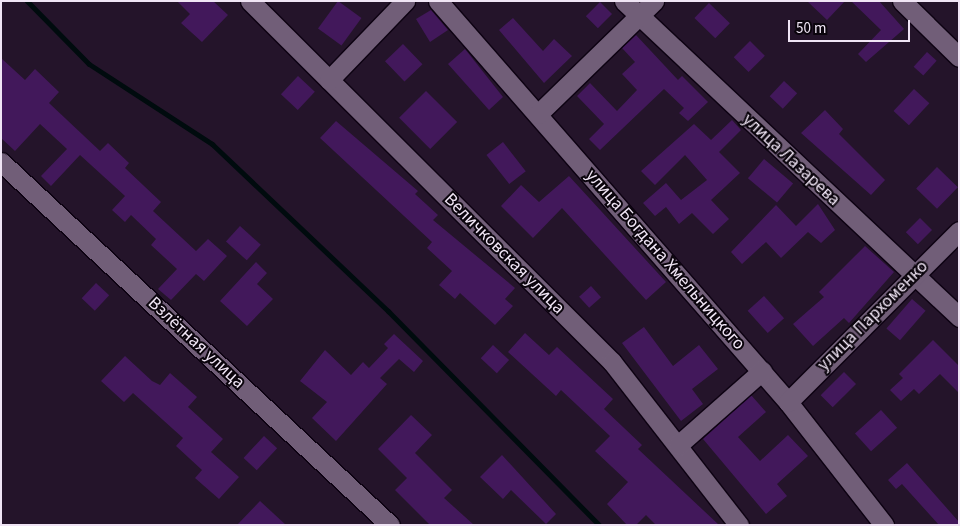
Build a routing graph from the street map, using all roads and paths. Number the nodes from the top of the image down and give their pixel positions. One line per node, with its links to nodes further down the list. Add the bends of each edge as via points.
1 (250, 1): 9 (street, Величковская улица)
2 (405, 1): 9 (street)
3 (438, 1): 10 (street, улица Богдана Хмельницкого)
4 (624, 1): 7 (street, улица Лазарева)
5 (654, 1): 7 (street)
6 (902, 1): 8 (street)
7 (640, 16): 10 (street); 13 (street, улица Лазарева)
8 (959, 57)
9 (329, 80): 17 (street, Величковская улица, via 612,362)
10 (538, 114): 15 (street, улица Богдана Хмельницкого)
11 (1, 162): 18 (street, Взлётная улица)
12 (959, 231): 13 (street, улица Пархоменко)
13 (912, 275): 14 (street, улица Лазарева); 16 (street, улица Пархоменко)
14 (959, 317)
15 (762, 371): 16 (street, улица Богдана Хмельницкого); 17 (street)
16 (788, 402): 20 (street, улица Богдана Хмельницкого)
17 (678, 445): 19 (street, Величковская улица)
18 (390, 525)
19 (739, 525)
20 (884, 525)

